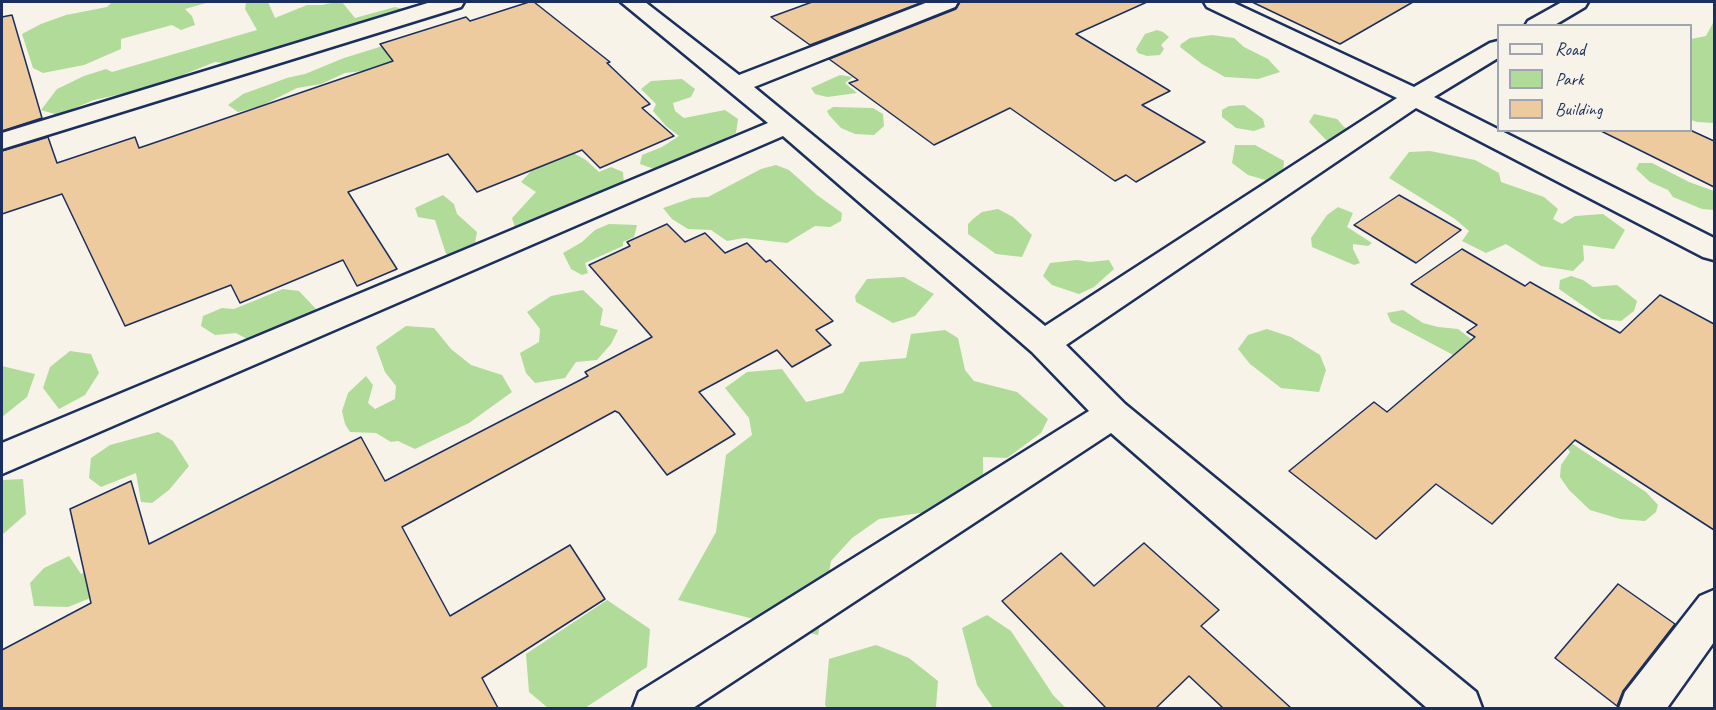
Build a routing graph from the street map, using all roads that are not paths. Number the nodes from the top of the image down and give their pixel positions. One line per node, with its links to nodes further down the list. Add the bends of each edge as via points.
1 (453, 2): 11 (street)
2 (632, 2): 8 (street)
3 (947, 2): 8 (street)
4 (1215, 2): 9 (street)
5 (1577, 2): 6 (street)
6 (1539, 24)
7 (1497, 49): 9 (street)
8 (736, 85): 10 (street)
9 (1415, 97): 12 (street); 13 (street)
10 (786, 125): 13 (street); 15 (street)
11 (2, 141)
12 (1714, 250)
13 (1044, 343): 14 (street)
14 (1113, 414): 17 (street); 18 (street)
15 (2, 459)
16 (1714, 609): 19 (street)
17 (669, 704)
18 (1460, 708)
19 (1641, 708)

